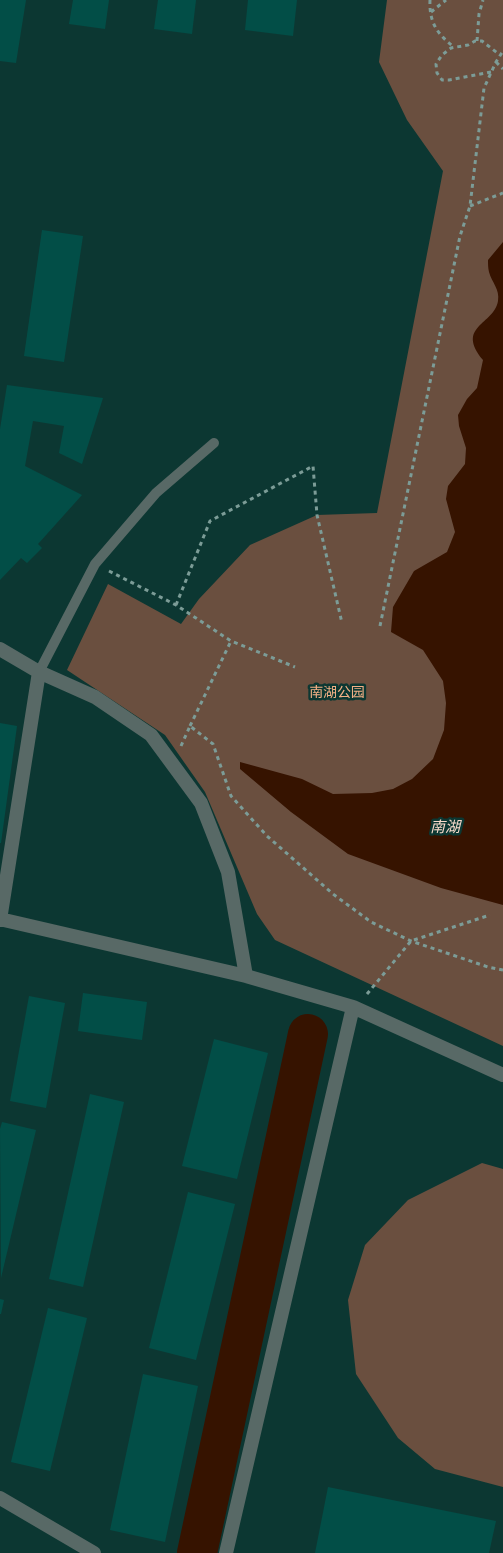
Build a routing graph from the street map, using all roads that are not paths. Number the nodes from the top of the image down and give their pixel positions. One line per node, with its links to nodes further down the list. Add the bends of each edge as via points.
1 (214, 443): 3 (lane, via 156,493 95,564)
2 (0, 649): 3 (street)
3 (39, 672): 4 (street); 5 (street, via 95,697 151,735 201,803 228,872)
4 (0, 919): 5 (street)
5 (246, 976): 6 (street)
6 (354, 1007): 7 (street); 10 (street)
7 (503, 1075)
8 (0, 1498): 9 (street)
9 (94, 1553)
10 (226, 1553)

